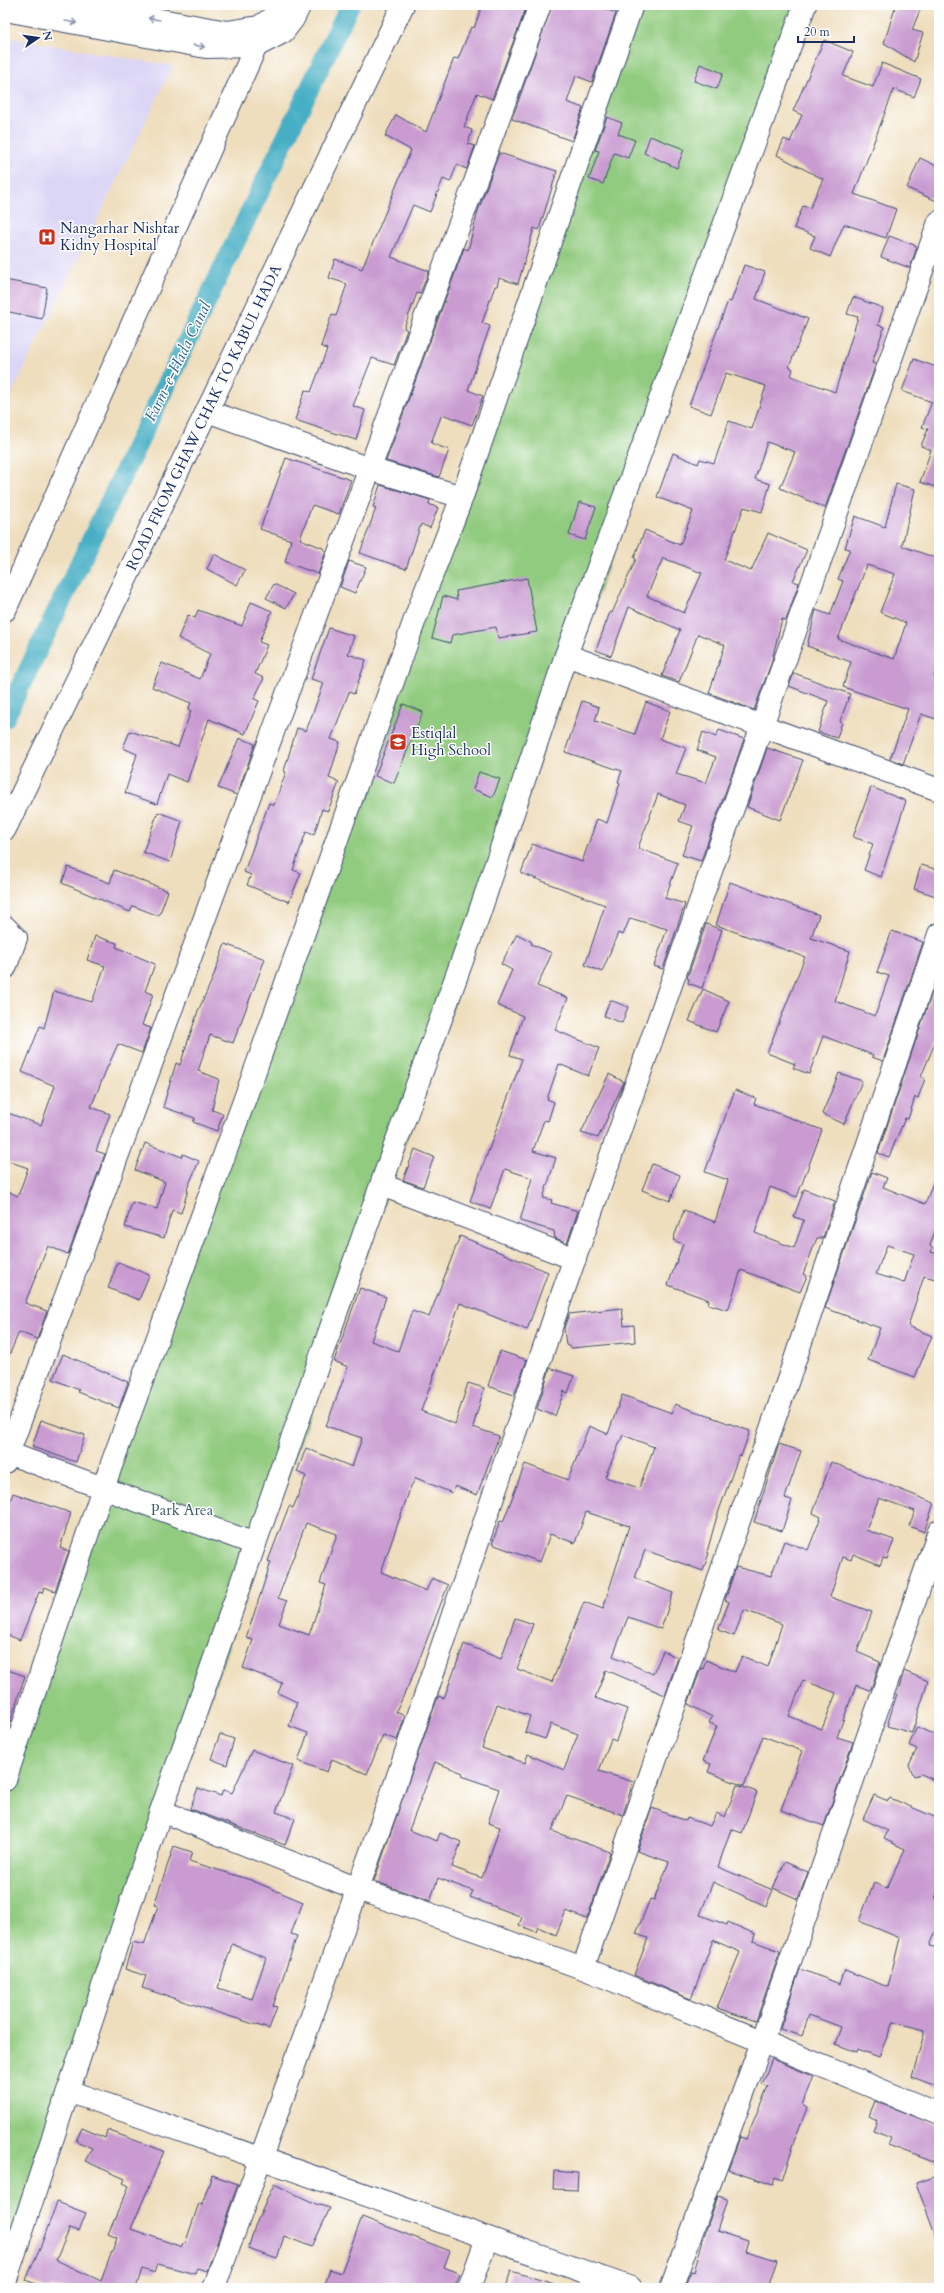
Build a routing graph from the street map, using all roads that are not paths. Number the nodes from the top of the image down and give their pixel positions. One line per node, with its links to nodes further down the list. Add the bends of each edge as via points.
1 (77, 5): 9 (street, one-way to 1)
2 (279, 5): 9 (street)
3 (300, 5): 9 (street, via 283,32)
4 (403, 5): 11 (street, ROAD FROM GHAW CHAK TO KABUL HADA)
5 (540, 5): 12 (street)
6 (632, 5): 13 (street)
7 (805, 5): 15 (street)
8 (5, 10): 9 (street, one-way to 9, via 206,47)
9 (258, 36): 14 (street)
10 (939, 222): 16 (street)
11 (207, 411): 12 (street); 18 (street, ROAD FROM GHAW CHAK TO KABUL HADA)
12 (370, 469): 13 (street); 24 (street)
13 (462, 497): 25 (street, via 419,608 252,1079)
14 (5, 610)
15 (566, 655): 16 (street); 22 (street, via 479,914)
16 (762, 726): 17 (street); 23 (street)
17 (939, 790)
18 (5, 829)
19 (5, 927): 21 (street, via 16,938)
20 (939, 934): 31 (street, via 788,1380)
21 (5, 968)
22 (382, 1185): 23 (street); 27 (street)
23 (575, 1259): 30 (street)
24 (6, 1456): 25 (street)
25 (103, 1488): 27 (street); 28 (street)
26 (939, 1531): 32 (street)
27 (255, 1544): 29 (street)
28 (5, 1780)
29 (160, 1811): 30 (street); 33 (street)
30 (358, 1889): 31 (street); 35 (street)
31 (583, 1968): 32 (street)
32 (762, 2042): 34 (street); 41 (street)
33 (68, 2091): 35 (street); 37 (street)
34 (939, 2114)
35 (259, 2158): 36 (street); 38 (street)
36 (487, 2238): 39 (street); 40 (street)
37 (5, 2282)
38 (214, 2288)
39 (469, 2288)
40 (631, 2288)
41 (671, 2288)

